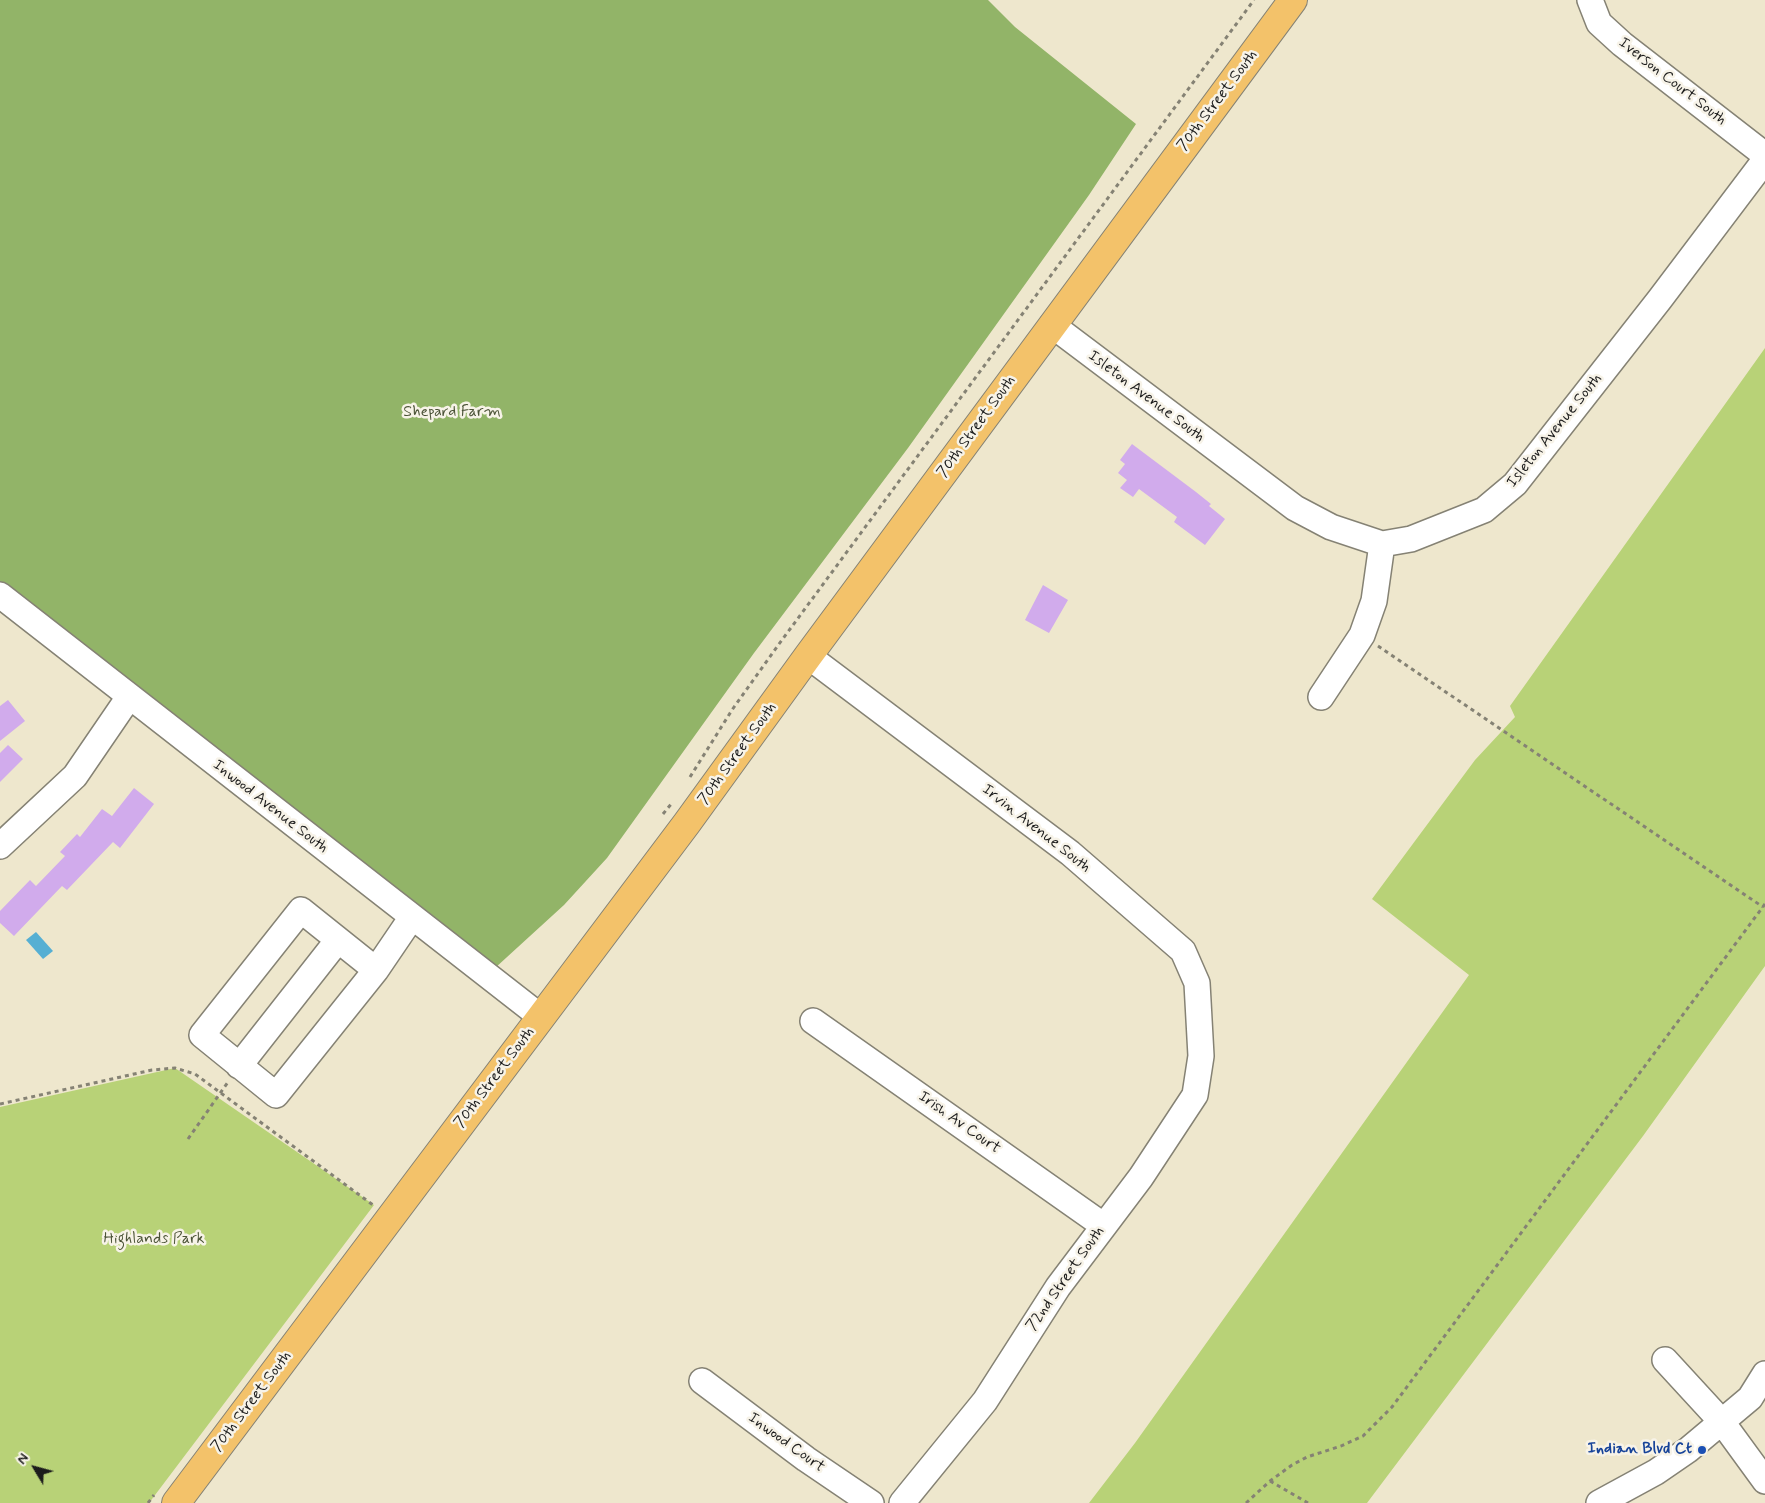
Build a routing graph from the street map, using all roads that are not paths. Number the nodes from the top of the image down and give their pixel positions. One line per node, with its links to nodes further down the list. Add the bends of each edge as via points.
1 (1293, 0): 5 (main road, 70th Street South)
2 (1590, 0): 3 (street, Iverson Court South, via 1600,23 1622,44)
3 (1765, 155)
4 (1765, 160): 6 (street, Isleton Avenue South, via 1515,484 1484,510 1434,531)
5 (1052, 326): 6 (street, Isleton Avenue South, via 1295,508 1331,527); 8 (main road, 70th Street South)
6 (1382, 544): 9 (street, via 1374,601 1362,635)
7 (0, 595): 10 (street, Inwood Avenue South)
8 (808, 656): 15 (main road, 70th Street South, via 688,824); 17 (street, Irvin Avenue South, via 1070,853 1183,951 1197,983)
9 (1321, 696)
10 (129, 697): 11 (street, via 74,776); 12 (street, Inwood Avenue South)
11 (0, 846)
12 (412, 917): 14 (street); 15 (street, Inwood Avenue South)
13 (338, 940): 14 (street); 18 (street); 18 (street, via 301,910 202,1035)
14 (376, 970): 18 (street, via 276,1095)
15 (541, 1017): 25 (main road, 70th Street South)
16 (813, 1021): 19 (street, Irish Av Court)
17 (1200, 1043): 19 (street, 72nd Street South, via 1195,1095)
18 (239, 1066)
19 (1104, 1226): 27 (street, 72nd Street South, via 1058,1287 984,1401)
20 (1665, 1360): 23 (street)
21 (1765, 1374): 23 (street, via 1750,1398)
22 (702, 1381): 26 (street, Inwood Court)
23 (1722, 1422): 24 (street); 28 (street, via 1656,1472)
24 (1765, 1481)
25 (176, 1503)
26 (871, 1503)
27 (902, 1503)
28 (1599, 1503)

